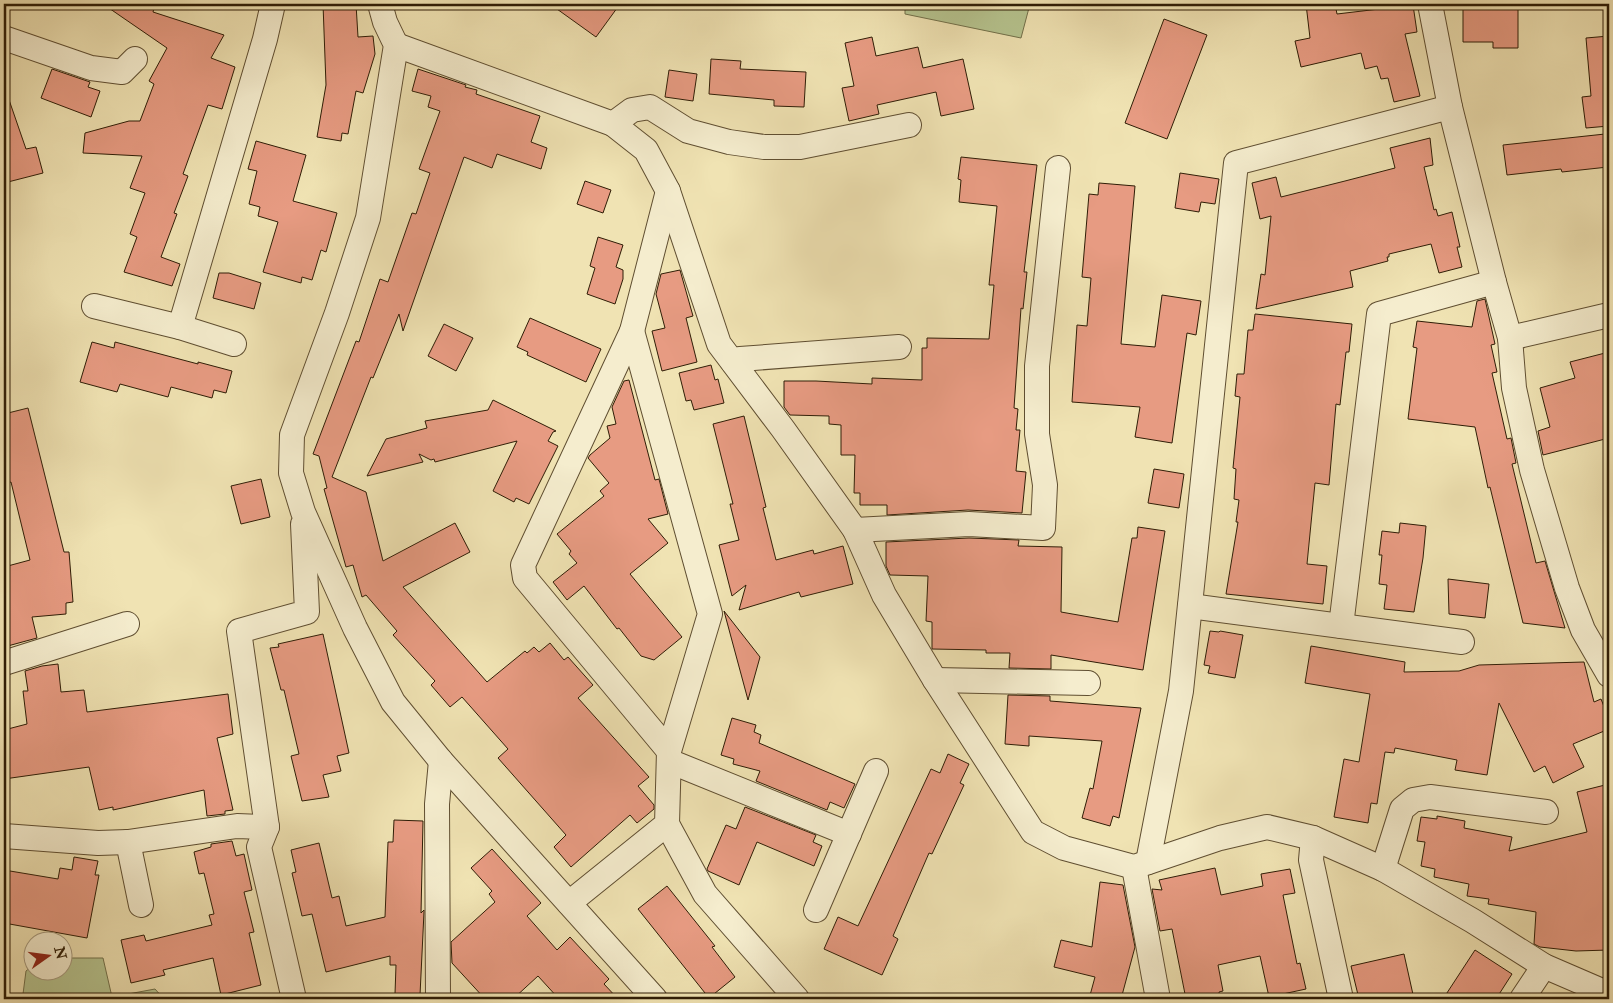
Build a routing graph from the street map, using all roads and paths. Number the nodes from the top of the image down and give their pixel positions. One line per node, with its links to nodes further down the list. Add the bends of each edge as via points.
1 (273, 4): 15 (street)
2 (380, 4): 5 (street)
3 (1430, 4): 7 (street)
4 (4, 38): 6 (street, via 91,68 122,72)
5 (396, 45): 8 (street); 21 (street, via 368,218 292,435 291,473)
6 (135, 59)
7 (1450, 107): 12 (street); 23 (street, via 1236,163)
8 (613, 124): 9 (street, via 632,110 650,107 688,131 764,147 800,147); 11 (street, via 646,150)
9 (909, 125)
10 (1058, 168): 22 (street, via 1037,366 1036,434 1045,485 1042,528 969,524)
11 (668, 191): 16 (street); 20 (street, via 719,344)
12 (1494, 282): 17 (street); 25 (street, via 1379,314)
13 (94, 306): 15 (street)
14 (1609, 315): 17 (street)
15 (180, 327): 18 (street)
16 (632, 332): 31 (street, via 710,614); 31 (street, via 523,565 525,578)
17 (1510, 338): 28 (street, via 1514,388 1534,479 1583,630)
18 (234, 344)
19 (899, 347): 20 (street)
20 (733, 362): 22 (street)
21 (303, 512): 32 (street, via 355,628 393,702); 36 (street, via 307,612 239,631)
22 (855, 530): 29 (street, via 884,595)
23 (1190, 606): 25 (street); 41 (street, via 1181,692)
24 (127, 624): 27 (street)
25 (1341, 626): 26 (street)
26 (1462, 642)
27 (4, 662)
28 (1609, 675)
29 (935, 680): 30 (street); 41 (street, via 1033,832 1064,848)
30 (1088, 683)
31 (669, 756): 35 (street); 37 (street)
32 (441, 761): 43 (street); 49 (street, via 437,804)
33 (876, 771): 37 (street)
34 (1546, 812): 42 (street, via 1430,797 1413,800 1402,809)
35 (667, 824): 43 (street); 51 (street, via 705,894)
36 (267, 828): 40 (street, via 237,826); 48 (street, via 258,847)
37 (848, 834): 45 (street)
38 (4, 836): 40 (street)
39 (1313, 838): 41 (street, via 1267,827 1220,838); 42 (street); 53 (street, via 1311,860)
40 (128, 842): 44 (street)
41 (1141, 865): 52 (street)
42 (1383, 868): 46 (street)
43 (569, 903): 50 (street)
44 (141, 905)
45 (816, 910)
46 (1544, 966): 47 (street); 54 (street)
47 (1609, 994)
48 (294, 999)
49 (438, 999)
50 (655, 999)
51 (797, 999)
52 (1158, 999)
53 (1341, 999)
54 (1522, 999)

